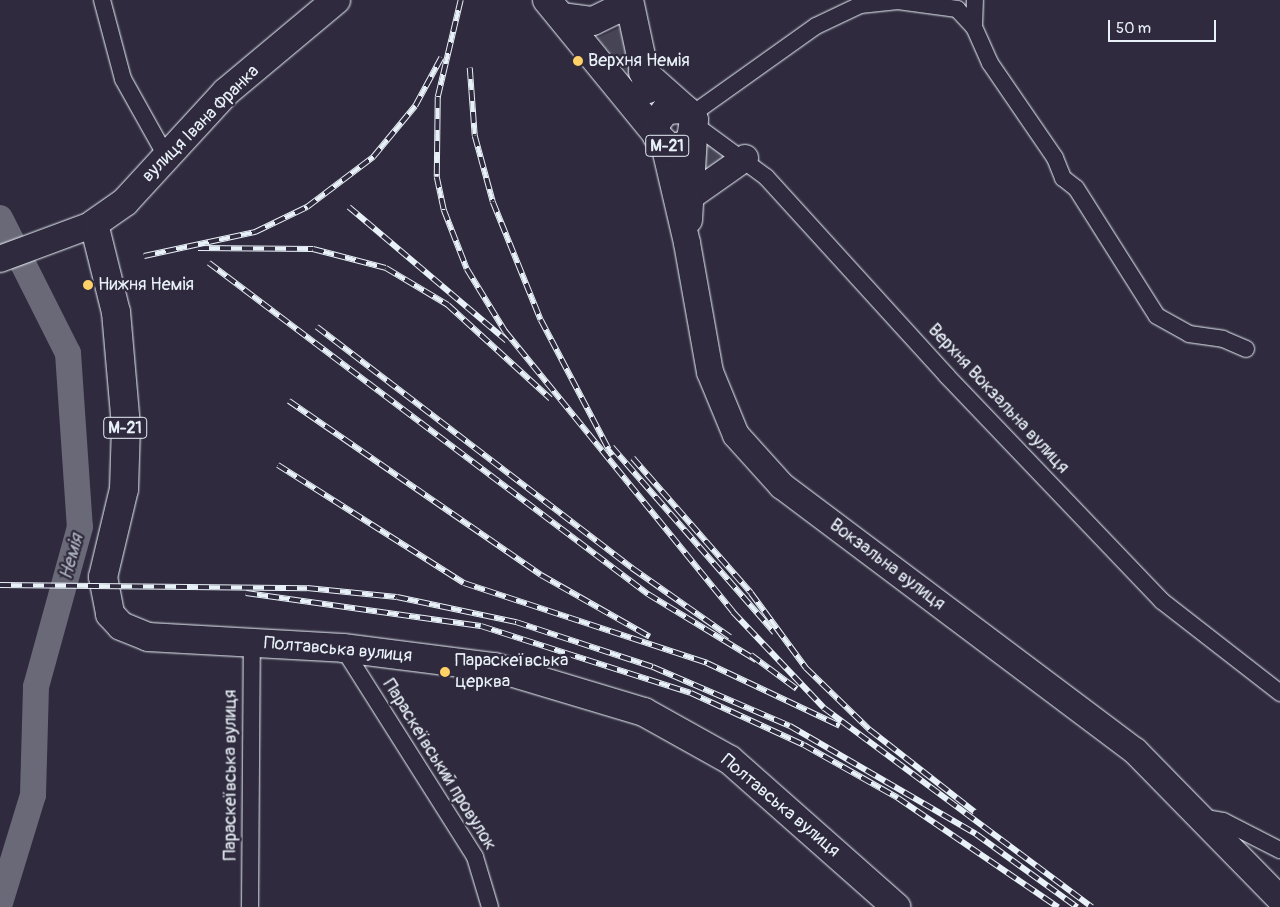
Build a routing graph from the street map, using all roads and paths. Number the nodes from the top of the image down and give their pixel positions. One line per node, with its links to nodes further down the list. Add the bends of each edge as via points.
1 (102, 0): 9 (street, via 123,79)
2 (336, 0): 9 (highway, вулиця Івана Франка, via 226,92)
3 (622, 0): 6 (highway, М-21, via 616,10 593,22)
4 (629, 0): 8 (highway, М-21, via 643,72)
5 (976, 0): 7 (street)
6 (555, 9): 8 (highway, Вокзальна вулиця / М-21, via 617,86)
7 (974, 27): 8 (street, via 957,9 898,1 860,5 816,26); 15 (street, via 990,63 1055,158 1063,178 1076,188 1157,316 1189,334 1223,339)
8 (674, 120): 10 (street, Верхня Вокзальна вулиця); 11 (main road, Вокзальна вулиця); 13 (main road, Вокзальна вулиця)
9 (166, 156): 12 (highway, вулиця Івана Франка, via 125,202)
10 (745, 158): 11 (main road); 18 (street, Верхня Вокзальна вулиця, via 1162,601)
11 (691, 196): 13 (main road, Вокзальна вулиця)
12 (94, 224): 14 (main road, вулиця Івана Франка); 16 (highway, Полтавська вулиця / М-21, via 116,312 126,426 124,489 103,577 104,602 121,626 148,637)
13 (687, 243): 19 (main road, Вокзальна вулиця, via 697,320 710,372 736,435 782,486 1136,752)
14 (0, 259)
15 (1246, 349)
16 (252, 642): 17 (highway, Полтавська вулиця / М-21); 22 (street, Параскеївська вулиця)
17 (343, 648): 23 (street, Параскеївський провулок, via 475,857); 24 (highway, Полтавська вулиця / М-21, via 494,667 644,712 730,760)
18 (1280, 693)
19 (1197, 816): 20 (street, via 1223,820); 21 (main road, Вокзальна вулиця)
20 (1280, 850)
21 (1280, 898)
22 (250, 907)
23 (490, 907)
24 (896, 907)

